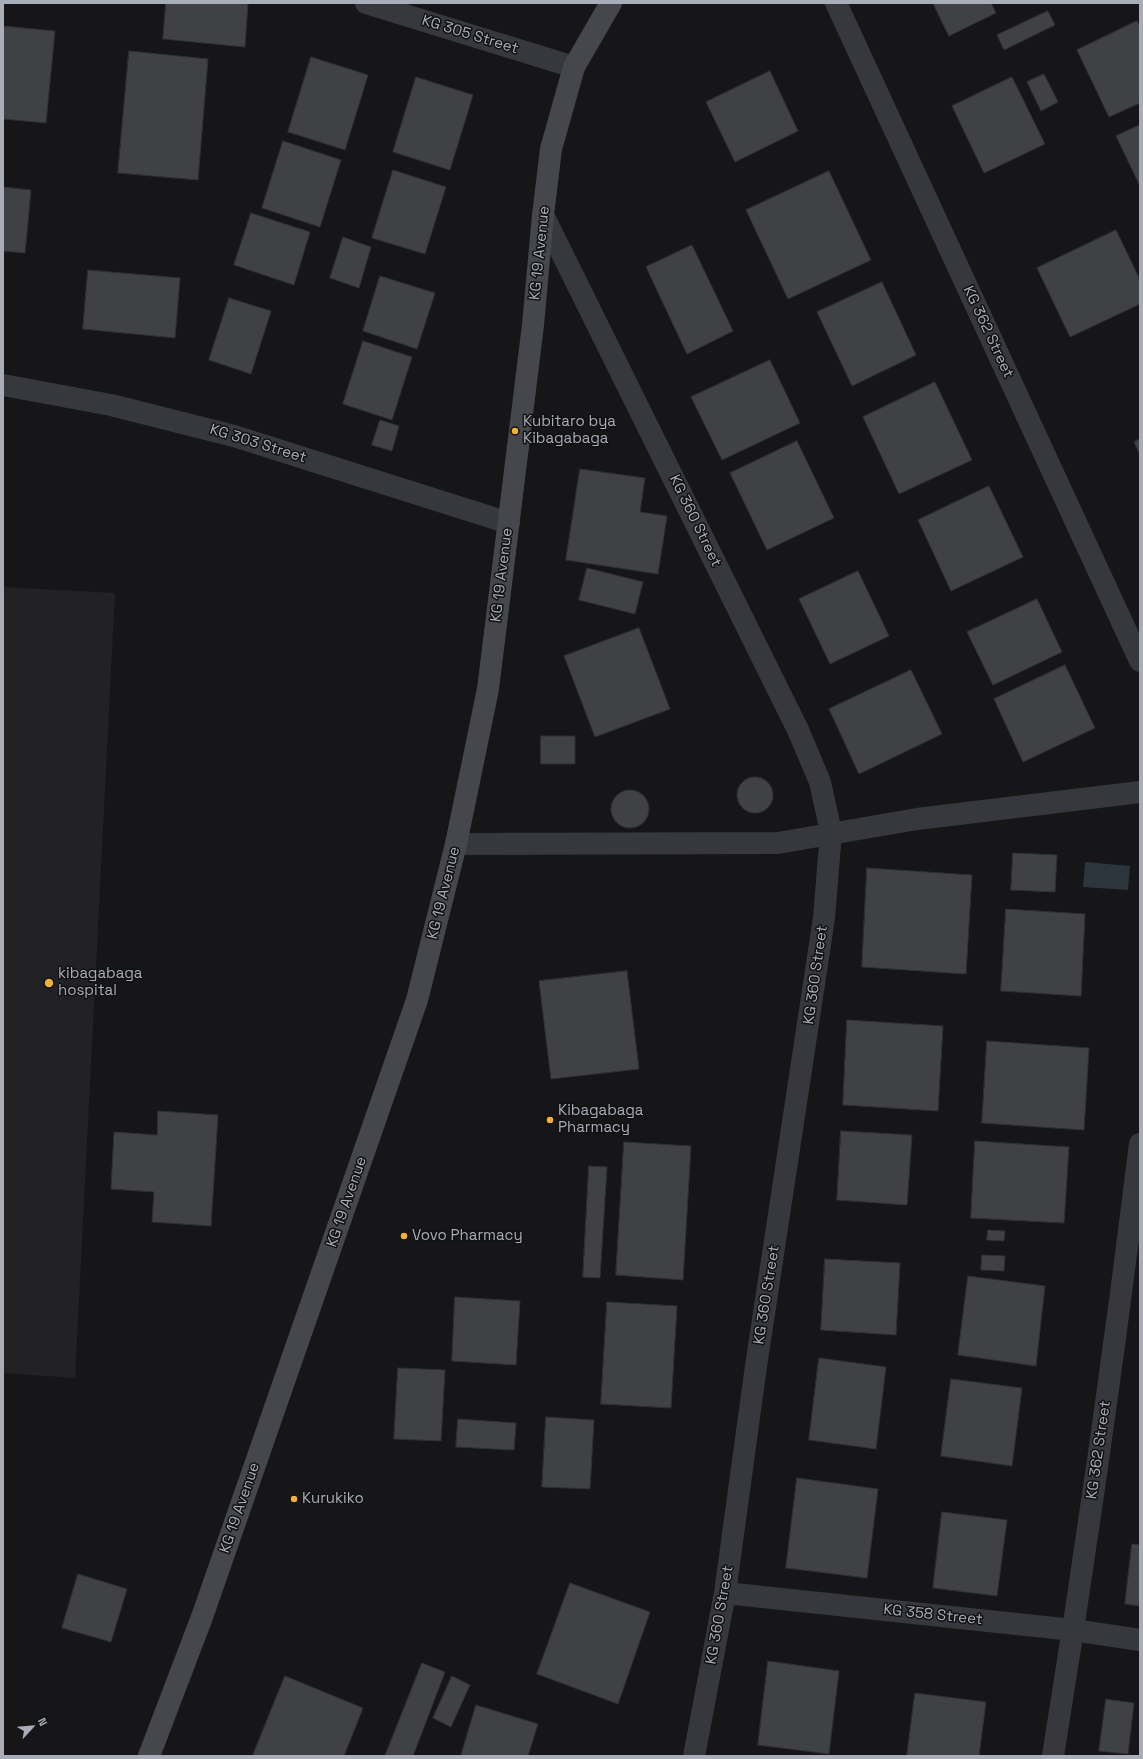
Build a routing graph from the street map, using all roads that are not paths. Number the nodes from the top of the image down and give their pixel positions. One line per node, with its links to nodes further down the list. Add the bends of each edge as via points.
1 (366, 3): 4 (street, KG 305 Street)
2 (611, 3): 4 (main road, KG 19 Avenue)
3 (836, 3): 8 (street, KG 362 Street)
4 (574, 67): 5 (main road, KG 19 Avenue, via 551,149)
5 (543, 215): 7 (main road, KG 19 Avenue, via 533,325); 10 (street, KG 360 Street, via 798,730 820,782)
6 (3, 385): 7 (street, KG 303 Street, via 111,405 234,436)
7 (509, 523): 11 (main road, KG 19 Avenue, via 488,689)
8 (1140, 660)
9 (1140, 792): 10 (street)
10 (831, 832): 11 (street, via 778,843); 13 (street, KG 360 Street, via 824,918 756,1366)
11 (456, 844): 16 (main road, KG 19 Avenue, via 417,1000 204,1609)
12 (1140, 1144): 14 (street, KG 362 Street, via 1124,1277)
13 (725, 1593): 14 (street, KG 358 Street); 17 (street, KG 360 Street)
14 (1073, 1630): 15 (street, KG 358 Street); 18 (street, KG 362 Street)
15 (1140, 1640)
16 (149, 1756)
17 (694, 1756)
18 (1053, 1756)

